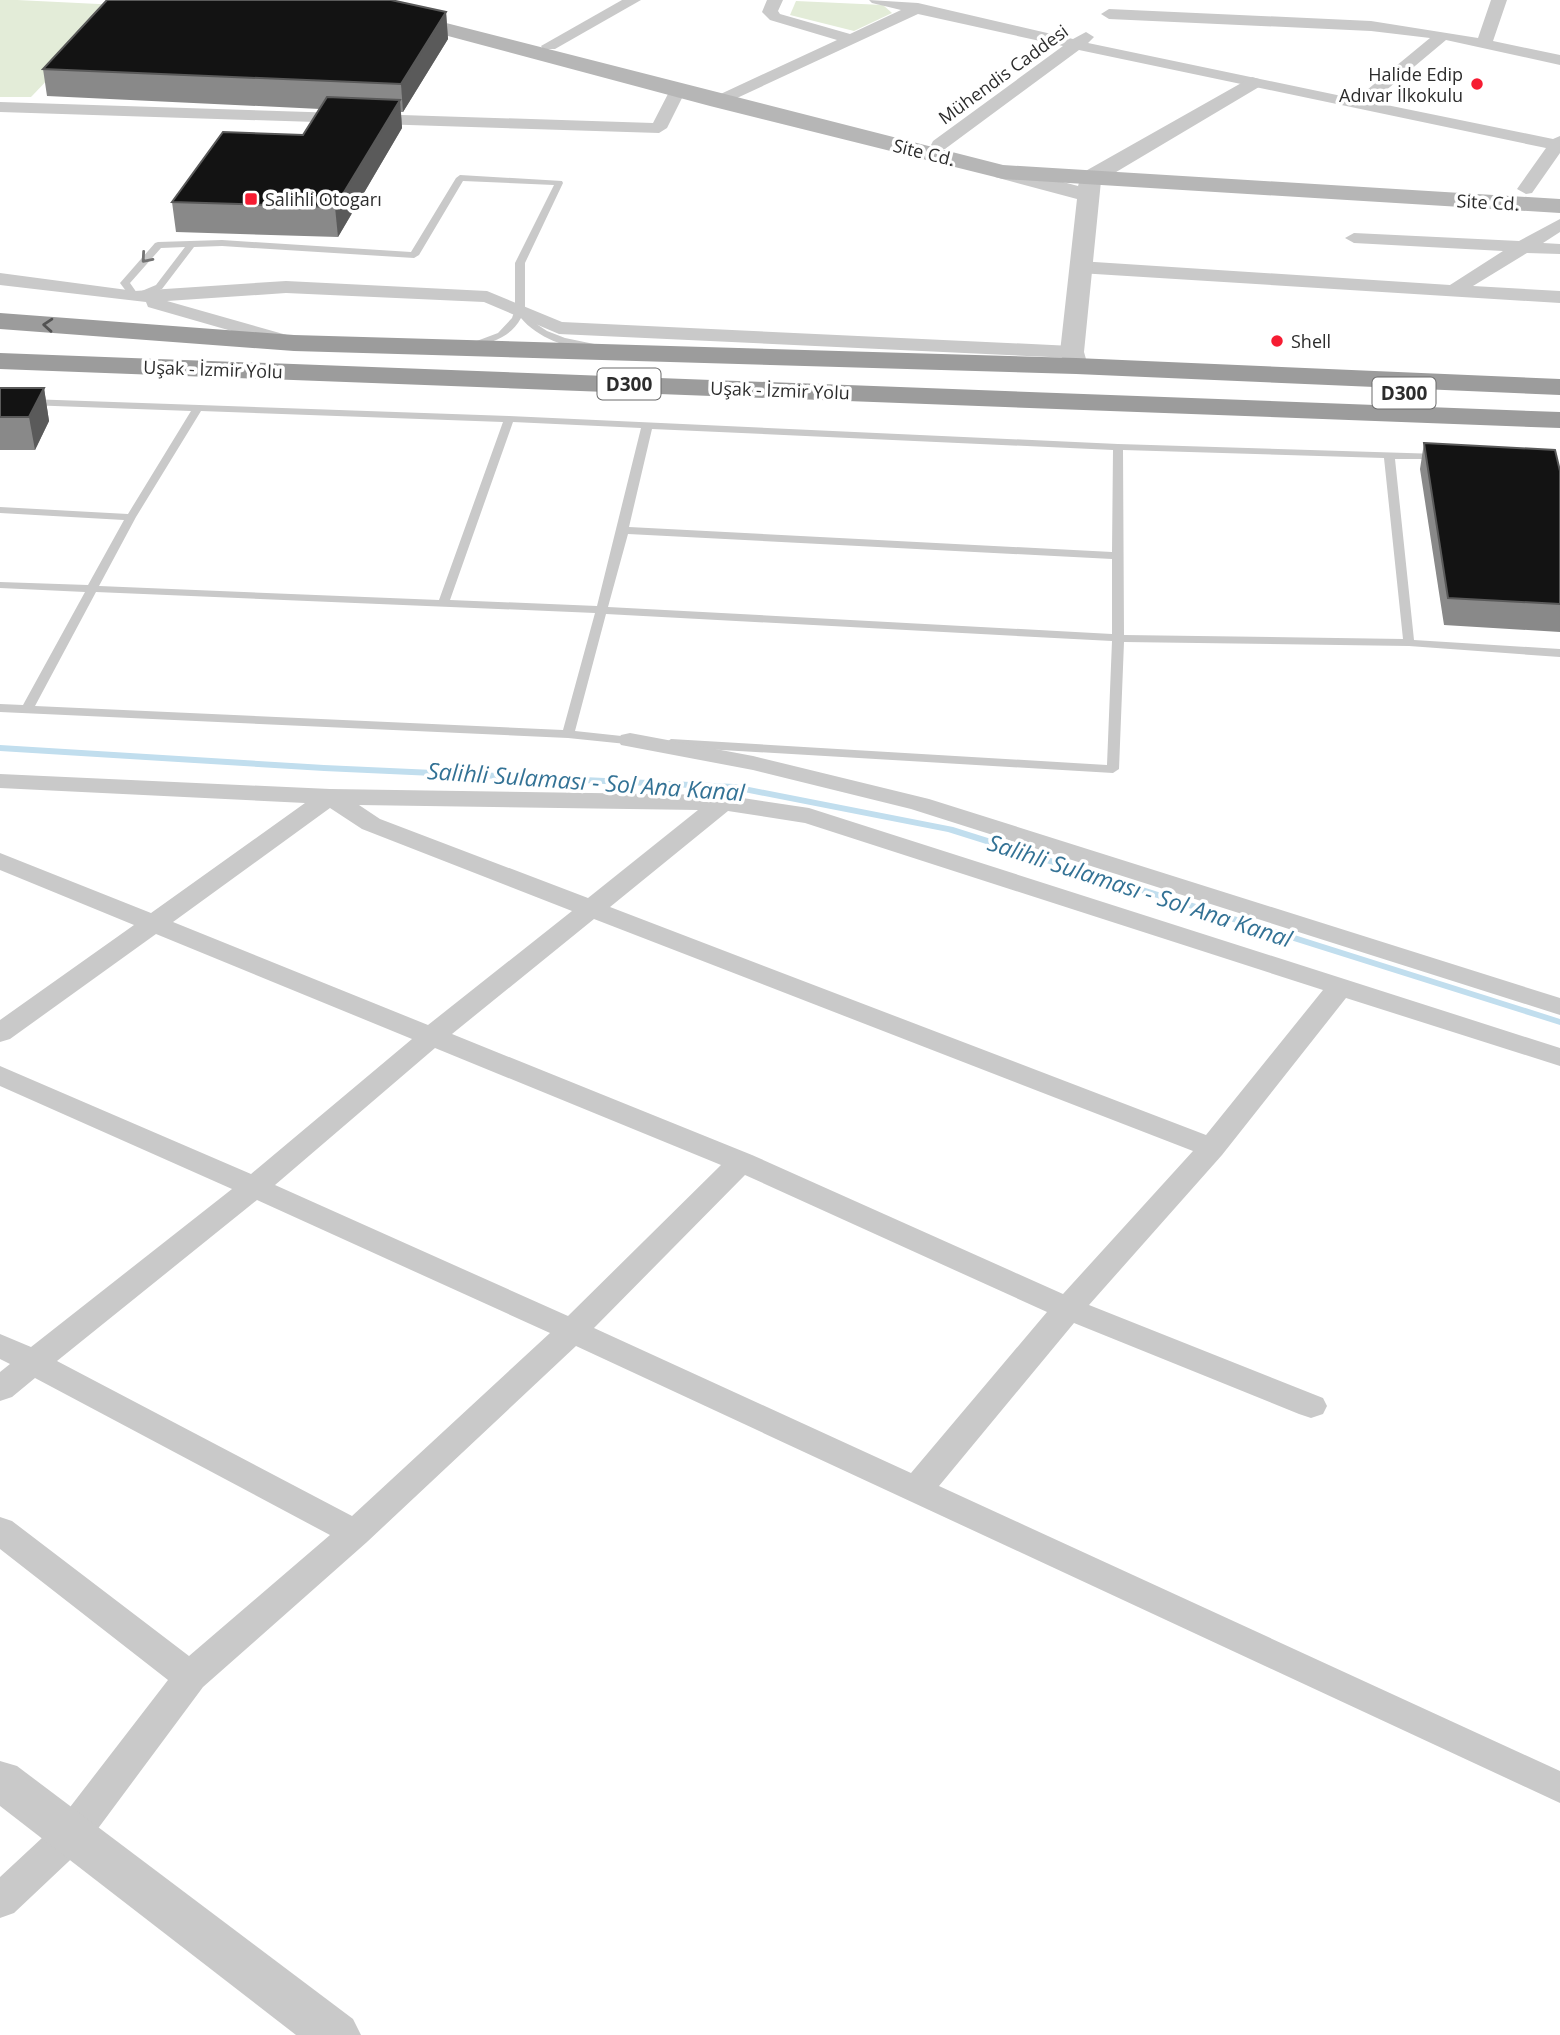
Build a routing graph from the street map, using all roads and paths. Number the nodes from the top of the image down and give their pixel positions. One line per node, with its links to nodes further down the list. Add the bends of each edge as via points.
1 (634, 0): 10 (street)
2 (775, 0): 8 (street, via 770,12 775,17)
3 (877, 0): 6 (street)
4 (1499, 0): 9 (street)
5 (1110, 7): 7 (street); 11 (street, Mühendis Caddesi)
6 (918, 8): 8 (street); 11 (street)
7 (1443, 35): 9 (street); 16 (street)
8 (850, 39): 15 (street)
9 (1484, 44): 12 (street)
10 (549, 46): 14 (main road, Site Cd., via 371,7); 15 (main road, Site Cd.)
11 (1077, 46): 13 (street); 19 (street, Mühendis Caddesi)
12 (1560, 60)
13 (1252, 83): 16 (street); 20 (street)
14 (678, 90): 15 (main road, Site Cd.); 17 (street, via 659,128)
15 (727, 97): 19 (main road, Site Cd.); 20 (main road, Site Cd., via 1003,172)
16 (1359, 105): 18 (street)
17 (0, 107)
18 (1558, 143): 21 (street)
19 (939, 145): 20 (main road, Site Cd.)
20 (1094, 181): 21 (main road, Site Cd.); 23 (main road, Site Cd.); 29 (street)
21 (1526, 189): 22 (main road, Site Cd.)
22 (1560, 190)
23 (1560, 206)
24 (1560, 224): 27 (street)
25 (1354, 238): 27 (street)
26 (190, 246): 32 (lane, via 159,287); 32 (lane, one-way to 32, via 158,245 125,283); 34 (lane, via 222,243 414,255 460,178 559,183 520,263)
27 (1519, 247): 28 (street); 31 (street)
28 (1560, 249)
29 (1079, 267): 31 (street); 40 (street)
30 (0, 279): 32 (street)
31 (1457, 288): 33 (street)
32 (135, 297): 34 (street, via 286,287 487,297); 37 (street)
33 (1560, 297)
34 (520, 309): 38 (lane, via 515,326 498,338); 39 (lane, via 531,327 558,339); 40 (street, via 559,328)
35 (0, 321): 37 (highway, one-way to 35)
36 (0, 343): 45 (highway, Uşak - İzmir Yolu / D300)
37 (294, 343): 38 (highway)
38 (461, 347): 39 (highway)
39 (618, 351): 40 (highway)
40 (1074, 359): 43 (highway)
41 (0, 361): 45 (highway, Uşak - İzmir Yolu / D300)
42 (0, 378): 51 (highway)
43 (1560, 387)
44 (1560, 397): 45 (highway, Uşak - İzmir Yolu / D300)
45 (1252, 398): 49 (highway, Uşak - İzmir Yolu / D300)
46 (0, 401): 47 (lane)
47 (198, 408): 48 (lane); 56 (lane)
48 (509, 419): 50 (lane); 61 (lane)
49 (1560, 420)
50 (647, 426): 52 (lane); 57 (lane)
51 (1560, 434)
52 (1118, 447): 53 (lane); 58 (lane)
53 (1389, 454): 54 (lane); 64 (lane)
54 (1455, 458)
55 (0, 510): 56 (lane)
56 (131, 516): 60 (lane)
57 (623, 530): 58 (lane); 62 (lane)
58 (1116, 556): 63 (lane)
59 (0, 585): 60 (lane)
60 (94, 587): 61 (lane); 67 (lane)
61 (443, 604): 62 (lane)
62 (601, 610): 63 (lane); 68 (lane)
63 (1118, 638): 64 (lane); 69 (lane, via 1113,769)
64 (1409, 643): 65 (lane)
65 (1560, 653)
66 (0, 708): 67 (lane)
67 (27, 709): 68 (lane)
68 (568, 734): 69 (lane)
69 (630, 740): 77 (street, via 752,763 920,804)
70 (0, 781): 71 (street)
71 (330, 797): 72 (street); 74 (street, via 371,824); 75 (street)
72 (723, 803): 74 (street); 76 (street, via 809,816)
73 (0, 861): 75 (street)
74 (593, 909): 79 (street); 82 (street)
75 (157, 923): 78 (street); 79 (street)
76 (1341, 986): 80 (street); 82 (street)
77 (1560, 1007)
78 (0, 1033)
79 (432, 1036): 83 (street); 84 (street)
80 (1560, 1056)
81 (0, 1075): 84 (street)
82 (1212, 1148): 85 (street)
83 (741, 1162): 85 (street); 86 (street)
84 (255, 1186): 86 (street); 88 (street)
85 (1068, 1309): 90 (street); 91 (street)
86 (573, 1330): 91 (street); 93 (street)
87 (0, 1345): 88 (street)
88 (35, 1363): 89 (street); 93 (street)
89 (0, 1389)
90 (1311, 1406)
91 (917, 1489): 96 (street)
92 (0, 1530): 94 (street)
93 (355, 1532): 94 (street)
94 (190, 1677): 97 (street)
95 (0, 1780): 97 (street)
96 (1560, 1788)
97 (71, 1835): 98 (street); 99 (street)
98 (0, 1901)
99 (335, 2035)

